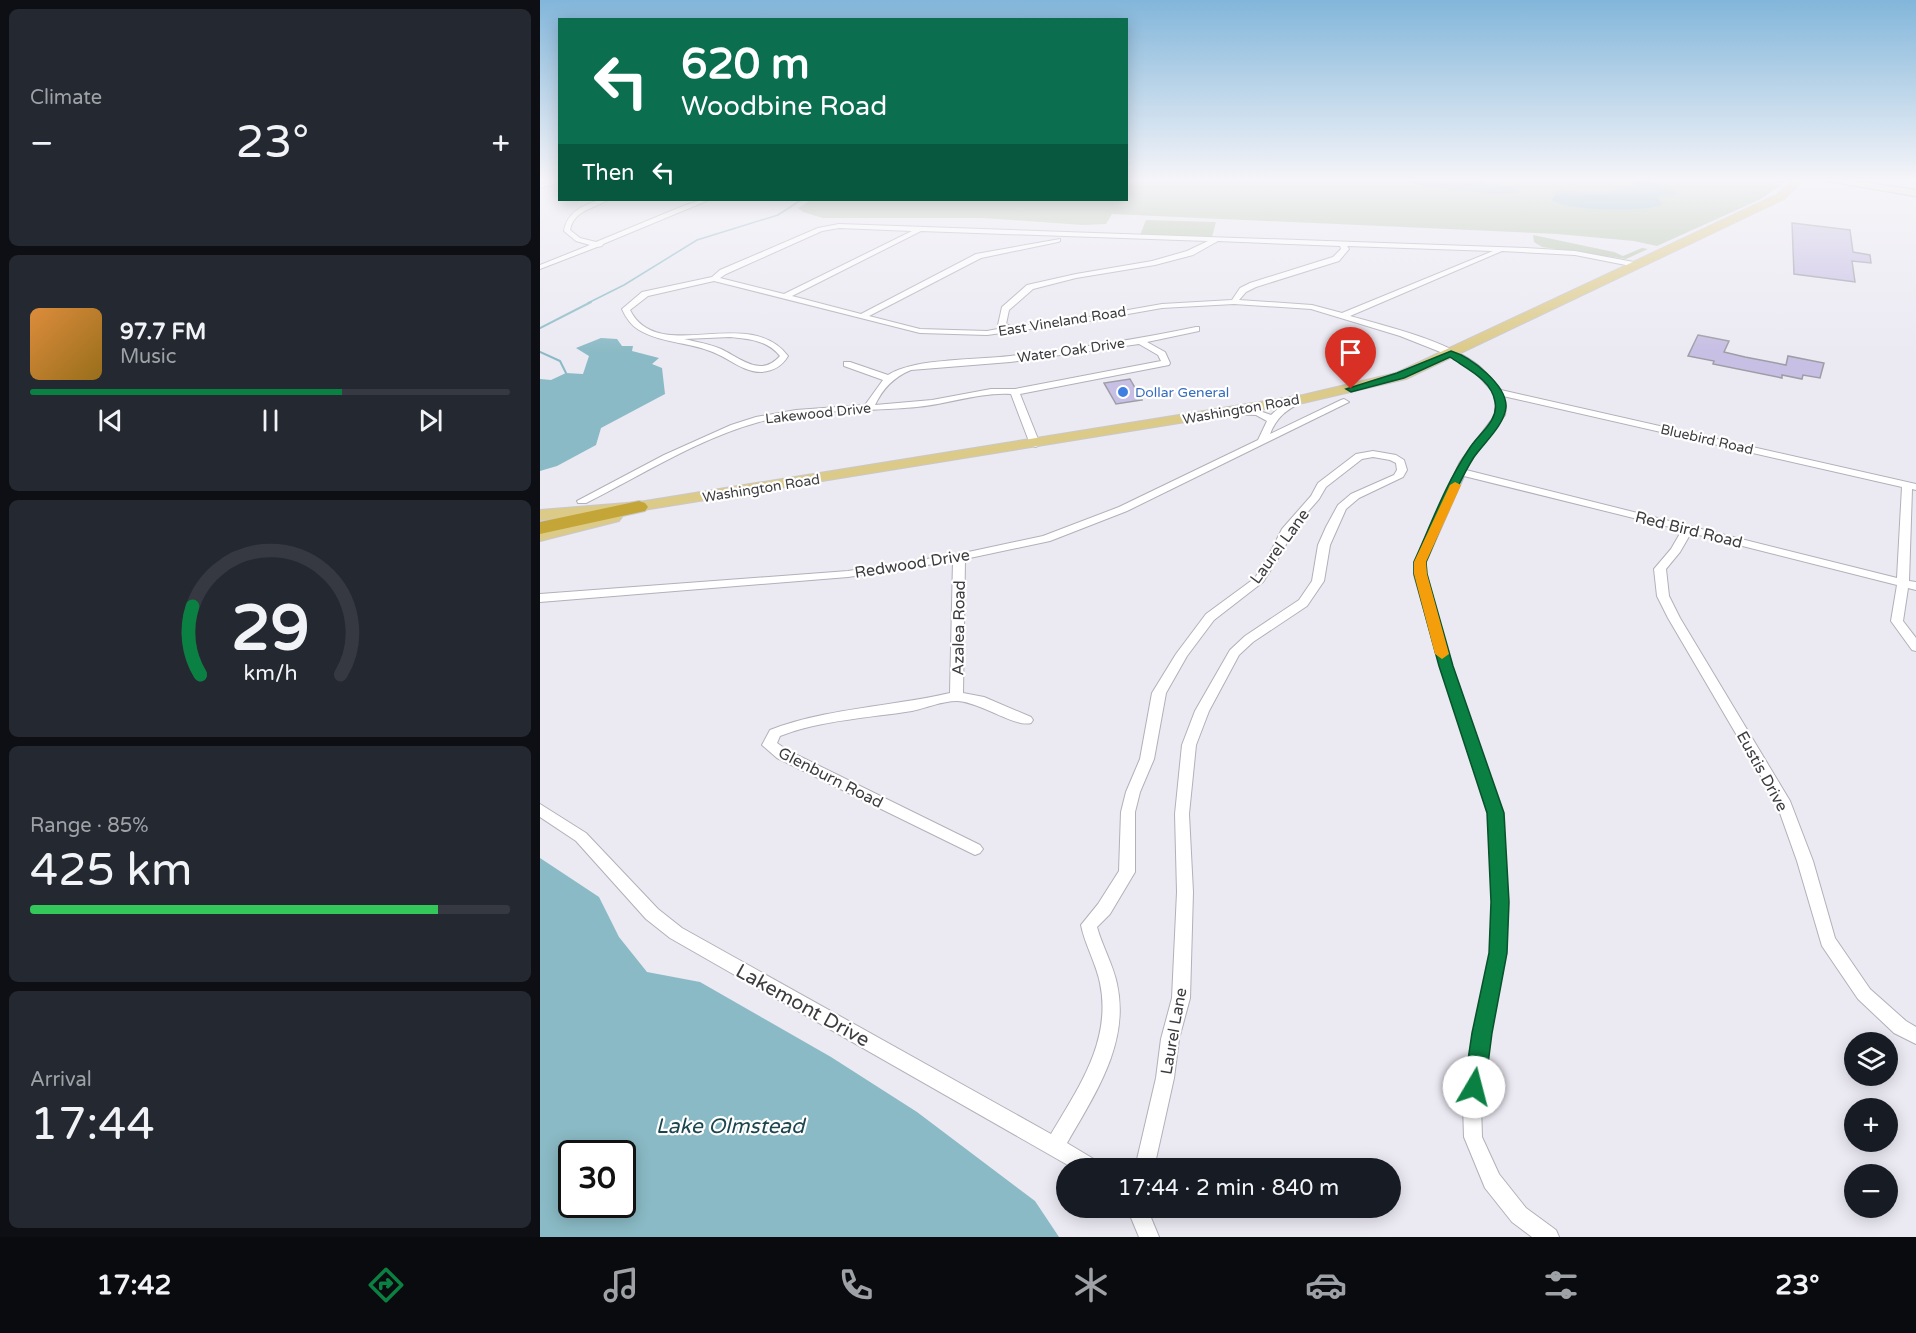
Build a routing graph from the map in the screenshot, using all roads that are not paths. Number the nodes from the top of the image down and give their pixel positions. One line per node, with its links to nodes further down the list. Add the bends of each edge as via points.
1 (574, 237): 9 (street)
2 (616, 237): 9 (street)
3 (803, 237): 14 (street)
4 (905, 237): 15 (street)
5 (1077, 237): 18 (street, via 980,256)
6 (1132, 237): 8 (street)
7 (1696, 237): 12 (main road, Washington Road)
8 (1216, 240): 10 (street); 19 (street, via 1190,253 1152,263 1030,287 1005,309 1002,325)
9 (600, 244): 13 (street)
10 (1343, 244): 11 (street); 16 (street, via 1345,249 1336,259 1253,285)
11 (1503, 249): 12 (street, via 1575,253); 17 (street)
12 (1636, 265): 23 (main road, Washington Road)
13 (540, 267)
14 (714, 279): 15 (street, East Vineland Road); 21 (street, via 645,294 626,309 638,326)
15 (784, 297): 18 (street, East Vineland Road)
16 (1234, 302): 17 (street, East Vineland Road, via 1312,306); 19 (street, East Vineland Road, via 1162,306 1083,321)
17 (1345, 315): 23 (street, East Vineland Road)
18 (862, 316): 19 (street, East Vineland Road, via 940,333)
19 (1010, 329)
20 (1196, 329): 22 (street)
21 (665, 338): 21 (street, via 736,336 770,342 784,356 780,363 755,369 712,348)
22 (1140, 341): 25 (street, Water Oak Drive, via 909,368); 26 (street, Water Oak Drive, via 1161,354 1166,363)
23 (1451, 354): 27 (street, East Vineland Road, via 1476,368); 28 (main road, Washington Road, via 1401,376)
24 (847, 364): 25 (street)
25 (887, 378): 30 (street)
26 (1015, 392): 30 (street, Lakewood Drive); 34 (street)
27 (1498, 392): 35 (street, via 1500,415 1472,451); 36 (street, Bluebird Road)
28 (1303, 399): 31 (main road, Washington Road); 32 (street, via 1281,408)
29 (1344, 402): 33 (street, Redwood Drive)
30 (869, 407): 37 (street, Lakewood Drive, via 789,414 727,429)
31 (1215, 413): 32 (street, via 1256,412); 34 (main road, Washington Road)
32 (1271, 420): 33 (street)
33 (1262, 441): 43 (street, Redwood Drive, via 1123,509 1046,539)
34 (1035, 444): 38 (main road, Washington Road)
35 (1462, 472): 41 (street, Red Bird Road); 58 (street, via 1420,562 1420,574 1495,813 1500,902 1498,953 1472,1105 1473,1137 1492,1181 1519,1215)
36 (1912, 486): 44 (street)
37 (582, 501)
38 (639, 507): 39 (highway); 40 (highway); 42 (main road, Washington Road, via 598,523)
39 (540, 517)
40 (540, 528)
41 (1688, 529): 44 (street, Red Bird Road); 52 (street, Eustis Drive, via 1660,569 1663,596 1783,801 1828,941 1864,994 1900,1027)
42 (540, 536)
43 (959, 557): 46 (street, Redwood Drive, via 848,574); 48 (street, Azalea Road)
44 (1903, 583): 45 (street, Red Bird Road); 47 (street, via 1897,621)
45 (1916, 586)
46 (540, 598)
47 (1916, 647)
48 (956, 696): 49 (street, Azalea Road, via 980,700); 51 (street, Glenburn Road, via 801,723 775,733 769,745)
49 (1026, 720)
50 (540, 810): 53 (street, Lakemont Drive, via 582,837 652,914 676,933)
51 (975, 849)
52 (1916, 1036)
53 (1054, 1146): 54 (street, Lakemont Drive); 55 (street, Laurel Lane, via 1096,1073 1113,1025 1108,981 1092,944 1089,925 1127,872 1128,812 1147,759 1159,693 1200,627 1259,580 1287,529 1322,485 1359,456 1393,457 1401,462 1398,477 1355,496 1330,526 1318,581 1303,603 1234,653 1202,711 1189,745 1182,814 1185,892 1181,998)
54 (1074, 1158)
55 (1146, 1158)
56 (1141, 1218): 57 (street)
57 (1149, 1237)
58 (1549, 1237)

